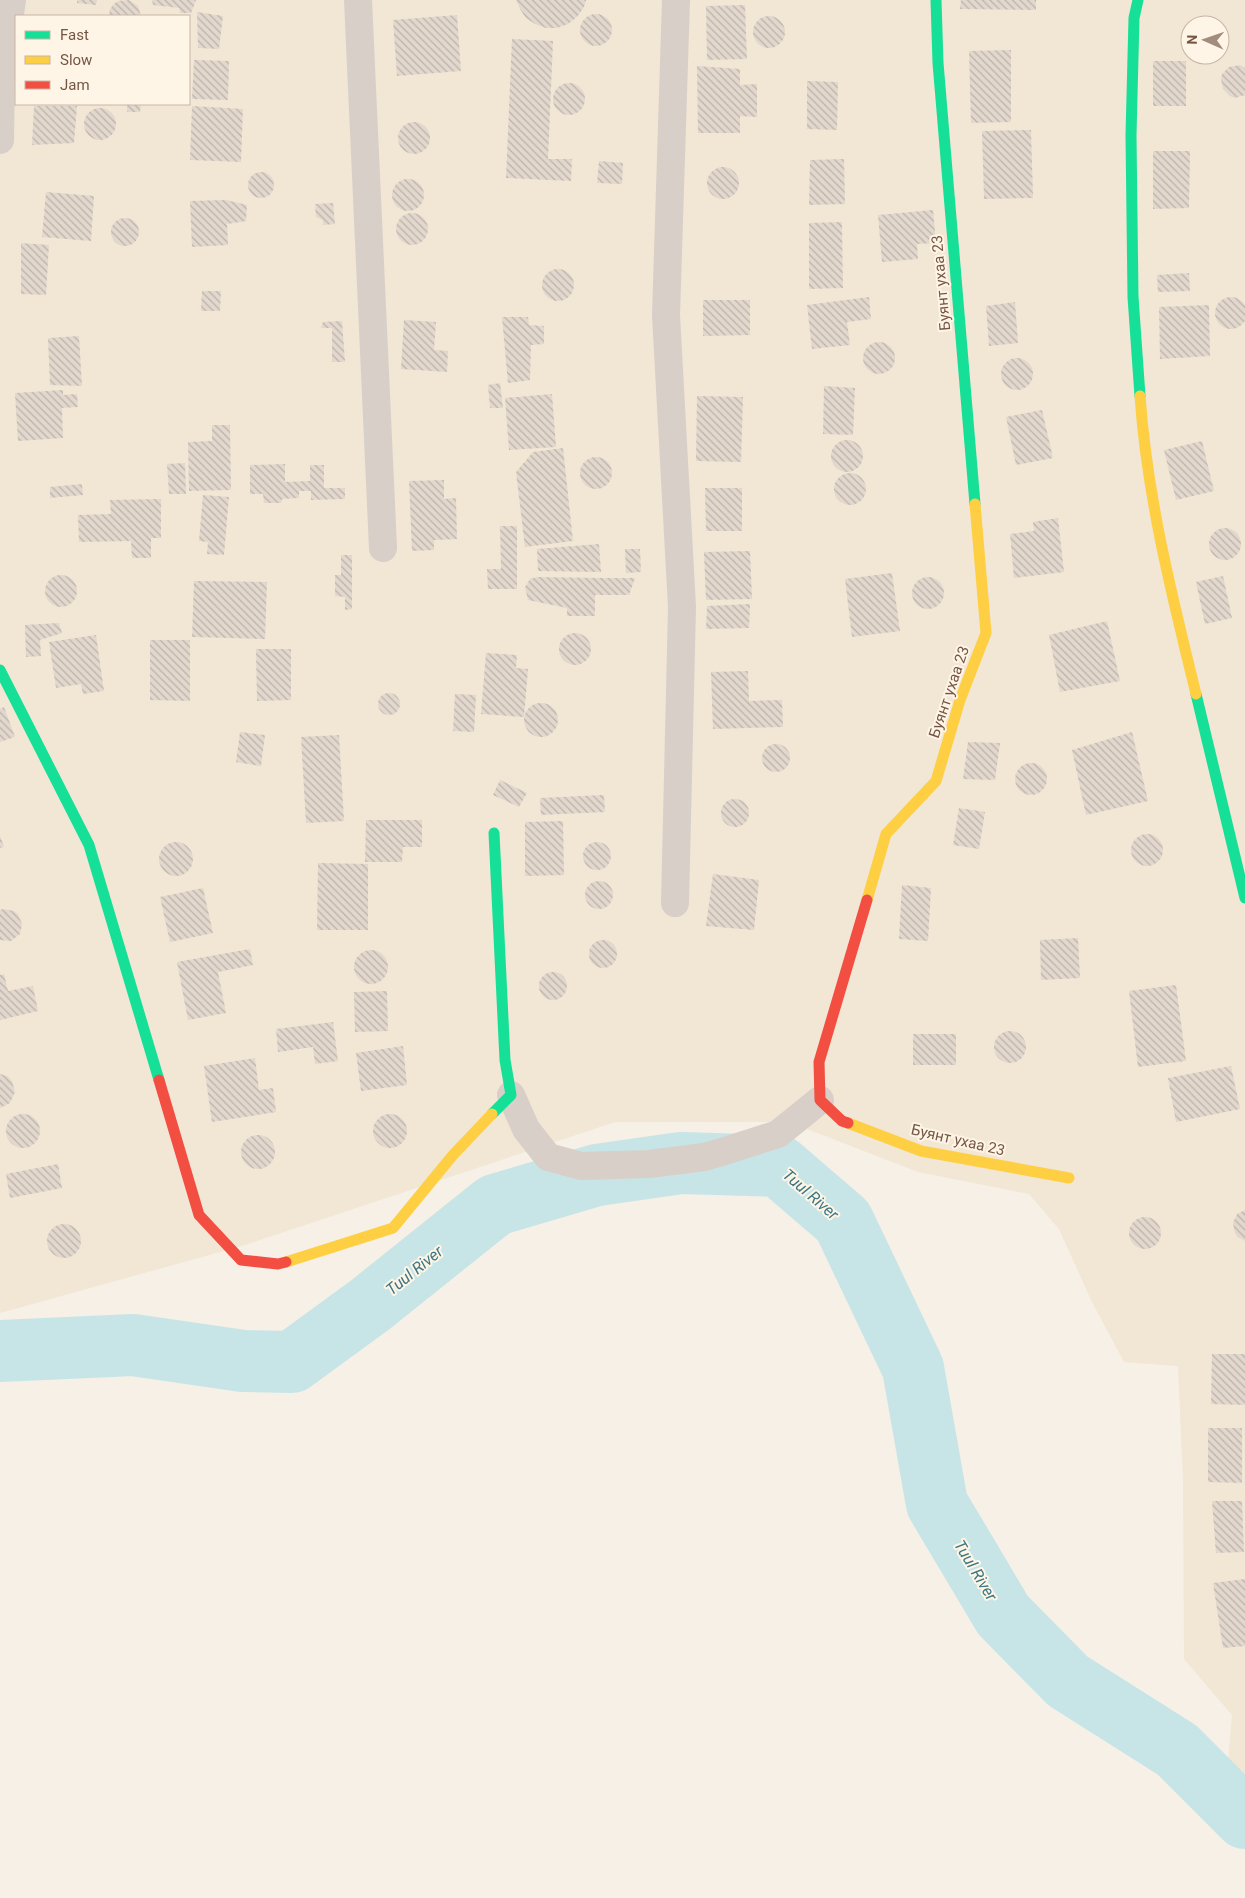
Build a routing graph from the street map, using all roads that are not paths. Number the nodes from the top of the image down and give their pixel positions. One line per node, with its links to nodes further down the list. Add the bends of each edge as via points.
1 (12, 0): 6 (street, via 1,77)
2 (358, 0): 7 (street)
3 (676, 0): 11 (street, via 666,314 682,607)
4 (936, 0): 13 (street, Буянт ухаа 23, via 938,63 986,633 960,700 936,781 886,834 819,1062)
5 (1138, 0): 10 (street, via 1134,18 1131,135 1133,297 1143,438 1169,585)
6 (0, 140)
7 (383, 548)
8 (0, 670): 12 (street, via 89,845 199,1215 241,1260 278,1264 393,1228 453,1155)
9 (494, 833): 12 (street, via 505,1060)
10 (1245, 898)
11 (675, 903)
12 (511, 1095): 13 (street, via 526,1129 548,1157 581,1166 649,1164 704,1157 778,1134)
13 (820, 1100): 14 (street, Буянт ухаа 23, via 842,1121 921,1151)
14 (1069, 1178)

